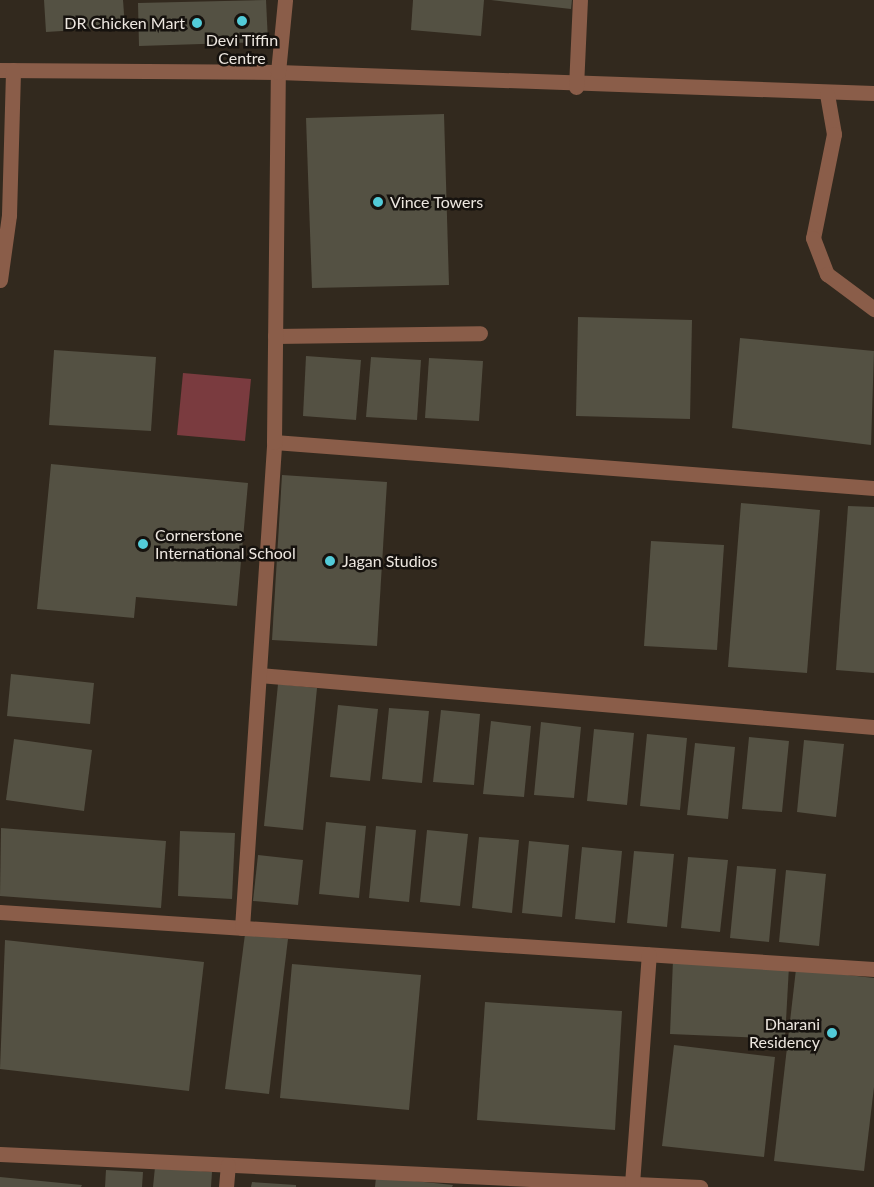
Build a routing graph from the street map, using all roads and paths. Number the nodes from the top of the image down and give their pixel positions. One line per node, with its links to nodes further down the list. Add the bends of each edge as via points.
1 (285, 0): 4 (street)
2 (580, 0): 5 (street)
3 (7, 70): 4 (street); 8 (street, via 9,214)
4 (278, 72): 5 (street); 11 (street)
5 (576, 87): 7 (street)
6 (874, 93): 7 (street)
7 (827, 94): 9 (street, via 834,134 813,238 827,274)
8 (0, 280)
9 (874, 309)
10 (480, 333): 11 (street)
11 (275, 336): 12 (street)
12 (274, 442): 13 (street); 14 (street)
13 (874, 488)
14 (259, 675): 15 (street); 17 (street)
15 (874, 727)
16 (0, 912): 17 (street)
17 (242, 928): 18 (street)
18 (649, 955): 19 (street); 23 (street)
19 (874, 969)
20 (0, 1154): 21 (street)
21 (228, 1165): 22 (street); 24 (street)
22 (493, 1182): 23 (street)
23 (632, 1184): 25 (street)
24 (226, 1187)
25 (700, 1187)

